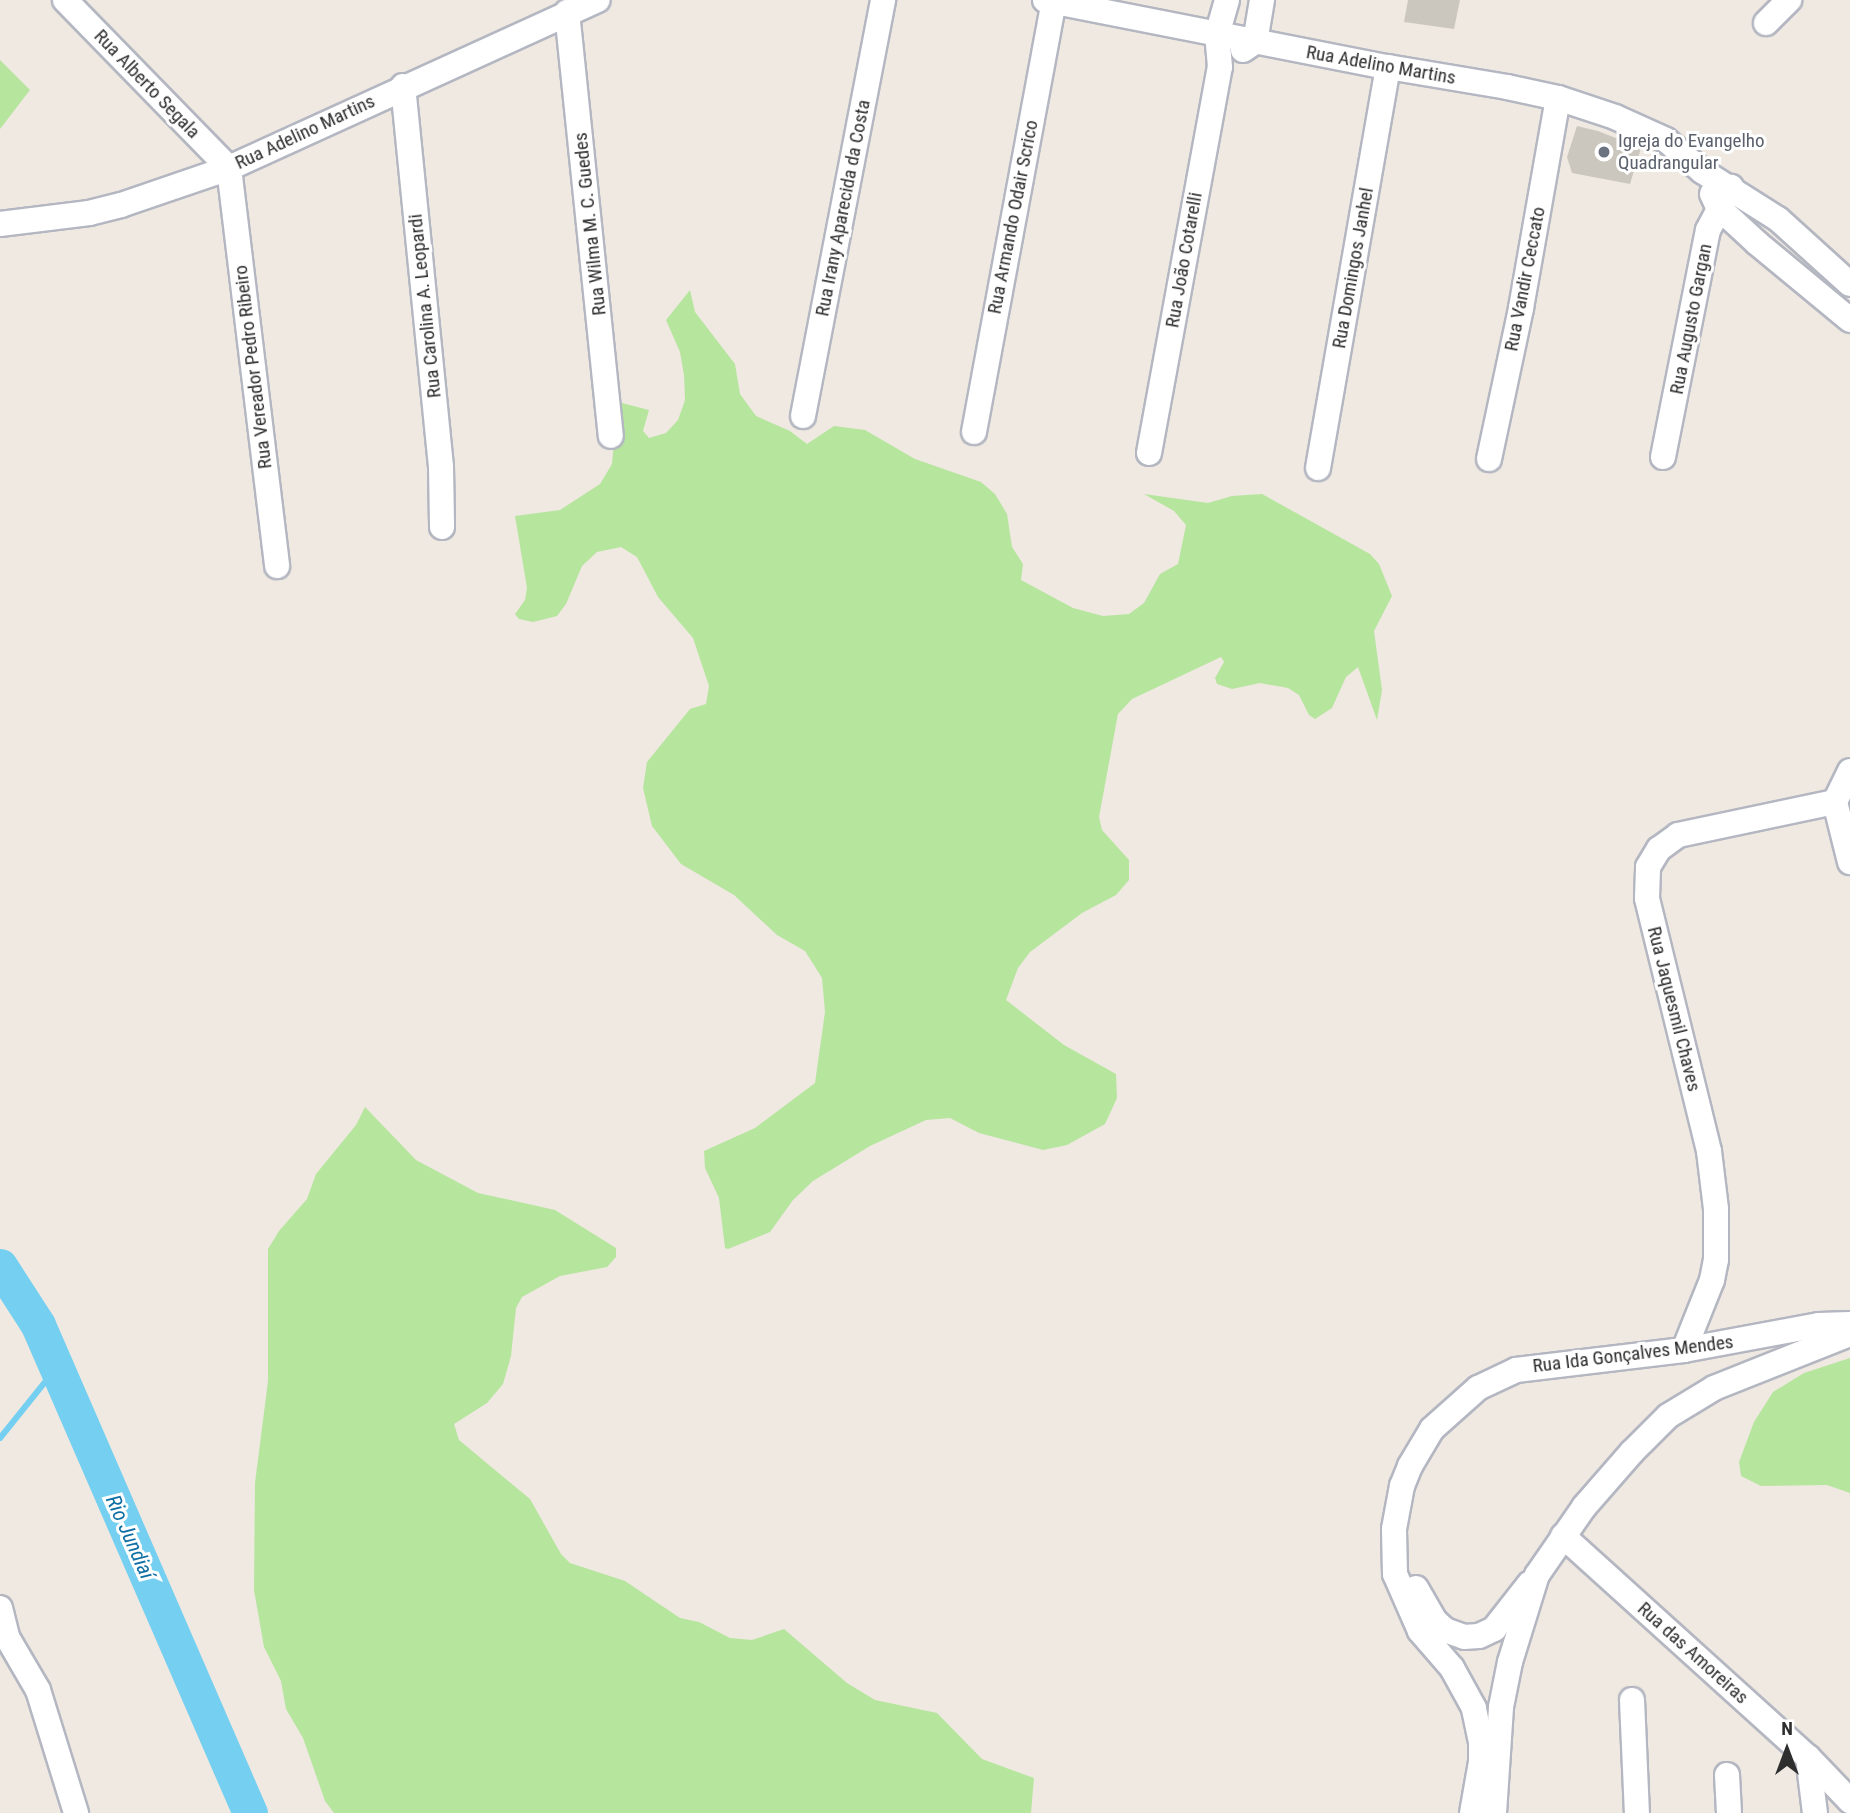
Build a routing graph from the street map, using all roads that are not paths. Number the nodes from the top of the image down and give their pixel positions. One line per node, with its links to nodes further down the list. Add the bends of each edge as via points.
1 (65, 0): 16 (street, Rua Alberto Segala)
2 (597, 0): 8 (street, Rua Adelino Martins)
3 (883, 0): 21 (street, Rua Irany Aparecida da Costa)
4 (1227, 0): 10 (street)
5 (1262, 0): 11 (street)
6 (1789, 0): 9 (street)
7 (1049, 1): 10 (street, Rua Adelino Martins); 22 (street, Rua Armando Odair Scrico)
8 (568, 12): 14 (street, Rua Adelino Martins); 23 (street, Rua Wilma M. C. Guedes)
9 (1766, 23)
10 (1217, 34): 11 (street, Rua Adelino Martins); 12 (street, Rua João Cotarelli)
11 (1255, 42): 12 (street); 13 (street, Rua Adelino Martins)
12 (1220, 67): 24 (street, Rua João Cotarelli)
13 (1388, 67): 15 (street, Rua Adelino Martins); 27 (street, Rua Domingos Janhel)
14 (403, 86): 16 (street, Rua Adelino Martins); 28 (street, Rua Carolina A. Leopardi, via 441,467)
15 (1558, 98): 17 (street, Rua Adelino Martins, via 1666,140); 26 (street, Rua Vandir Ceccato)
16 (229, 169): 18 (street, Rua Adelino Martins, via 110,208); 29 (street, Rua Vereador Pedro Ribeiro)
17 (1724, 197): 19 (street, via 1778,219); 20 (street, Rua Adelino Martins); 25 (street, Rua Augusto Gargan, via 1708,230)
18 (0, 224)
19 (1850, 284)
20 (1850, 320)
21 (803, 416)
22 (974, 432)
23 (611, 436)
24 (1149, 453)
25 (1663, 457)
26 (1489, 459)
27 (1318, 468)
28 (442, 527)
29 (277, 566)
30 (1850, 771): 31 (street)
31 (1835, 802): 32 (street); 35 (street, Rua Jaquesmil Chaves, via 1678,835 1659,849 1648,867 1647,898 1709,1151 1716,1209 1716,1260)
32 (1850, 862)
33 (1850, 1324): 35 (street, Rua Ida Gonçalves Mendes, via 1819,1325)
34 (1850, 1334): 36 (street, Rua Ida Gonçalves Mendes, via 1714,1388 1668,1416 1607,1478)
35 (1684, 1350): 37 (street, Rua Ida Gonçalves Mendes, via 1516,1370 1478,1388 1446,1414 1420,1447 1402,1486)
36 (1563, 1536): 38 (street, Rua Ida Gonçalves Mendes); 41 (street, Rua das Amoreiras)
37 (1394, 1543): 38 (street, Rua Ida Gonçalves Mendes, via 1435,1620 1445,1630 1464,1637 1494,1629); 45 (street, Rua Ida Gonçalves Mendes, via 1395,1573 1411,1614 1452,1668 1474,1708 1481,1762)
38 (1537, 1575): 46 (street, Rua Ida Gonçalves Mendes, via 1501,1707)
39 (0, 1608): 44 (street, via 7,1637 38,1690)
40 (1632, 1700): 47 (street)
41 (1808, 1757): 43 (street, Rua das Amoreiras); 49 (street)
42 (1727, 1775): 48 (street)
43 (1850, 1801)
44 (76, 1813)
45 (1472, 1813)
46 (1494, 1813)
47 (1637, 1813)
48 (1729, 1813)
49 (1815, 1813)

